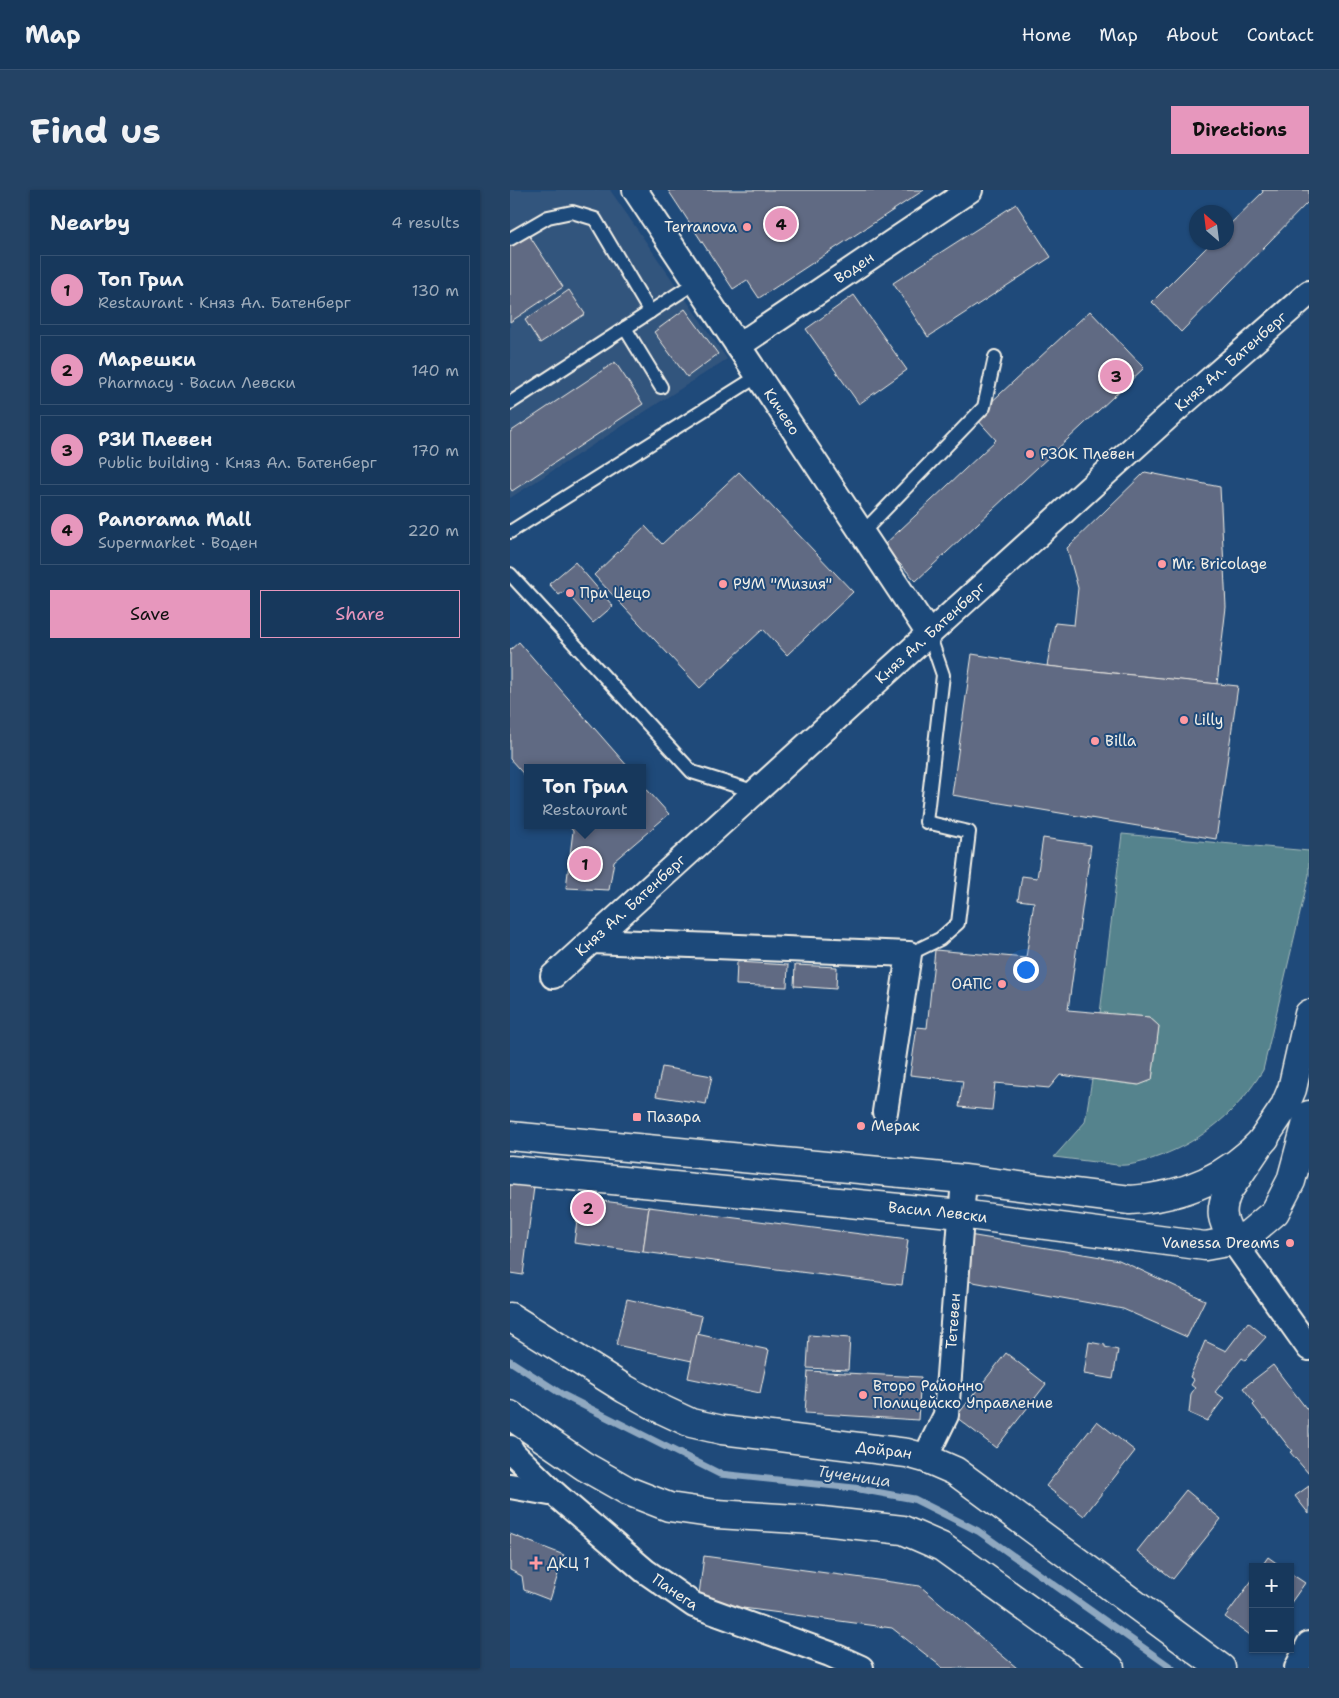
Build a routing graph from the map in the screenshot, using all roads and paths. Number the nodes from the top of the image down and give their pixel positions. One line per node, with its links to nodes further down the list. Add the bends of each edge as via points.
1 (636, 190): 4 (street, Кичево)
2 (970, 190): 8 (street, Воден)
3 (510, 239): 6 (lane, via 548,216 572,212 595,219)
4 (696, 282): 6 (lane); 8 (street, Кичево)
5 (1309, 292): 16 (street, Княз Ал. Батенберг)
6 (650, 312): 7 (lane)
7 (625, 328): 11 (lane); 12 (lane)
8 (738, 346): 10 (street, Кичево)
9 (995, 357): 14 (lane, via 984,407)
10 (758, 376): 13 (lane); 14 (street, Кичево)
11 (661, 387)
12 (510, 403)
13 (510, 532)
14 (862, 533): 16 (street, Кичево)
15 (510, 574): 17 (lane, via 692,772)
16 (929, 634): 17 (street, Княз Ал. Батенберг); 19 (lane, via 944,675 926,822 969,832 958,923 940,939)
17 (756, 792): 18 (street, Княз Ал. Батенберг)
18 (592, 941): 19 (street); 20 (street, Княз Ал. Батенберг)
19 (909, 954): 22 (street)
20 (553, 976)
21 (1309, 1014): 25 (street, via 1292,1089)
22 (885, 1112)
23 (1309, 1116): 29 (street, Васил Левски, via 1291,1181 1275,1212 1249,1234)
24 (510, 1136): 27 (street)
25 (1265, 1138): 27 (street, via 1217,1178 1150,1199 1130,1200); 29 (street, via 1224,1201 1223,1222)
26 (510, 1170): 28 (street, Васил Левски)
27 (964, 1179): 28 (street, Тетевен)
28 (961, 1214): 29 (street, Васил Левски, via 1204,1246); 34 (street, Тетевен, via 946,1415)
29 (1233, 1241): 31 (street)
30 (510, 1316): 34 (street, Дойран, via 660,1409 691,1423)
31 (1309, 1348)
32 (510, 1415): 39 (street, via 584,1466 628,1491 668,1507 903,1530 942,1547)
33 (510, 1448): 36 (street)
34 (925, 1458): 40 (street, Дойран, via 955,1471)
35 (510, 1486): 36 (street, Панега)
36 (554, 1494): 38 (street, Панега, via 645,1571 694,1605)
37 (1309, 1644): 41 (street)
38 (861, 1668)
39 (1110, 1668)
40 (1222, 1668)
41 (1297, 1668)

